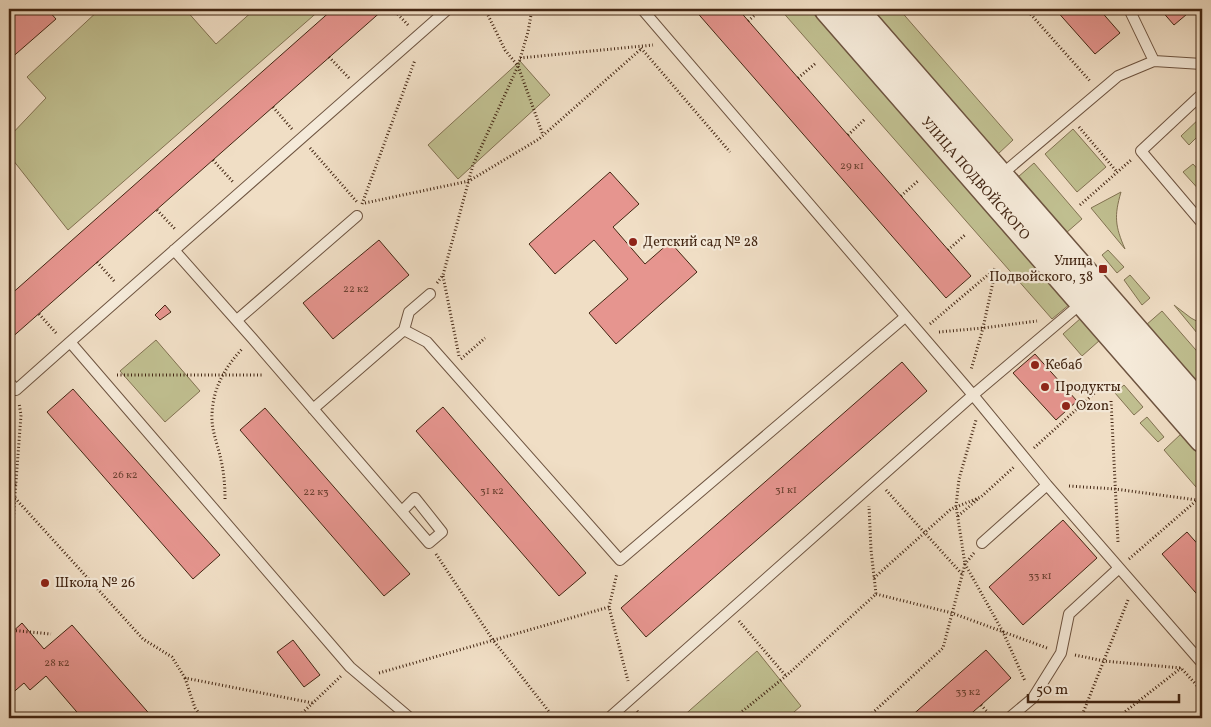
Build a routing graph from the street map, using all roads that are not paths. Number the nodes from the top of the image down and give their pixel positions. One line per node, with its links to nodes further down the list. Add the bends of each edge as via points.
1 (448, 9): 12 (lane)
2 (642, 9): 15 (lane)
3 (827, 9): 14 (street, УЛИЦА ПОДВОЙСКОГО)
4 (856, 9): 9 (street, УЛИЦА ПОДВОЙСКОГО)
5 (1129, 9): 6 (lane)
6 (1154, 61): 7 (lane); 9 (lane, via 1118,76)
7 (1202, 64)
8 (1202, 94): 11 (lane, via 1140,151)
9 (1000, 176): 14 (street, УЛИЦА ПОДВОЙСКОГО)
10 (357, 216): 16 (lane)
11 (1202, 222)
12 (174, 250): 16 (lane); 18 (lane)
13 (430, 294): 17 (lane, via 409,312)
14 (1091, 295): 20 (lane); 21 (street, УЛИЦА ПОДВОЙСКОГО); 23 (street, УЛИЦА ПОДВОЙСКОГО)
15 (905, 317): 17 (lane, via 620,560 427,342); 20 (lane)
16 (237, 320): 22 (lane)
17 (404, 330): 22 (lane)
18 (68, 344): 19 (lane, via 16,390); 29 (lane, via 350,667)
19 (9, 382)
20 (969, 391): 24 (lane); 30 (lane, via 873,484)
21 (1202, 407)
22 (314, 409): 25 (lane)
23 (1202, 439)
24 (1047, 485): 26 (lane); 27 (lane)
25 (402, 511): 25 (lane, via 429,543 442,532 415,498)
26 (982, 543)
27 (1119, 568): 28 (lane); 31 (lane, via 1069,614 1062,653 1033,698)
28 (1202, 663)
29 (410, 718)
30 (609, 718)
31 (1009, 718)

